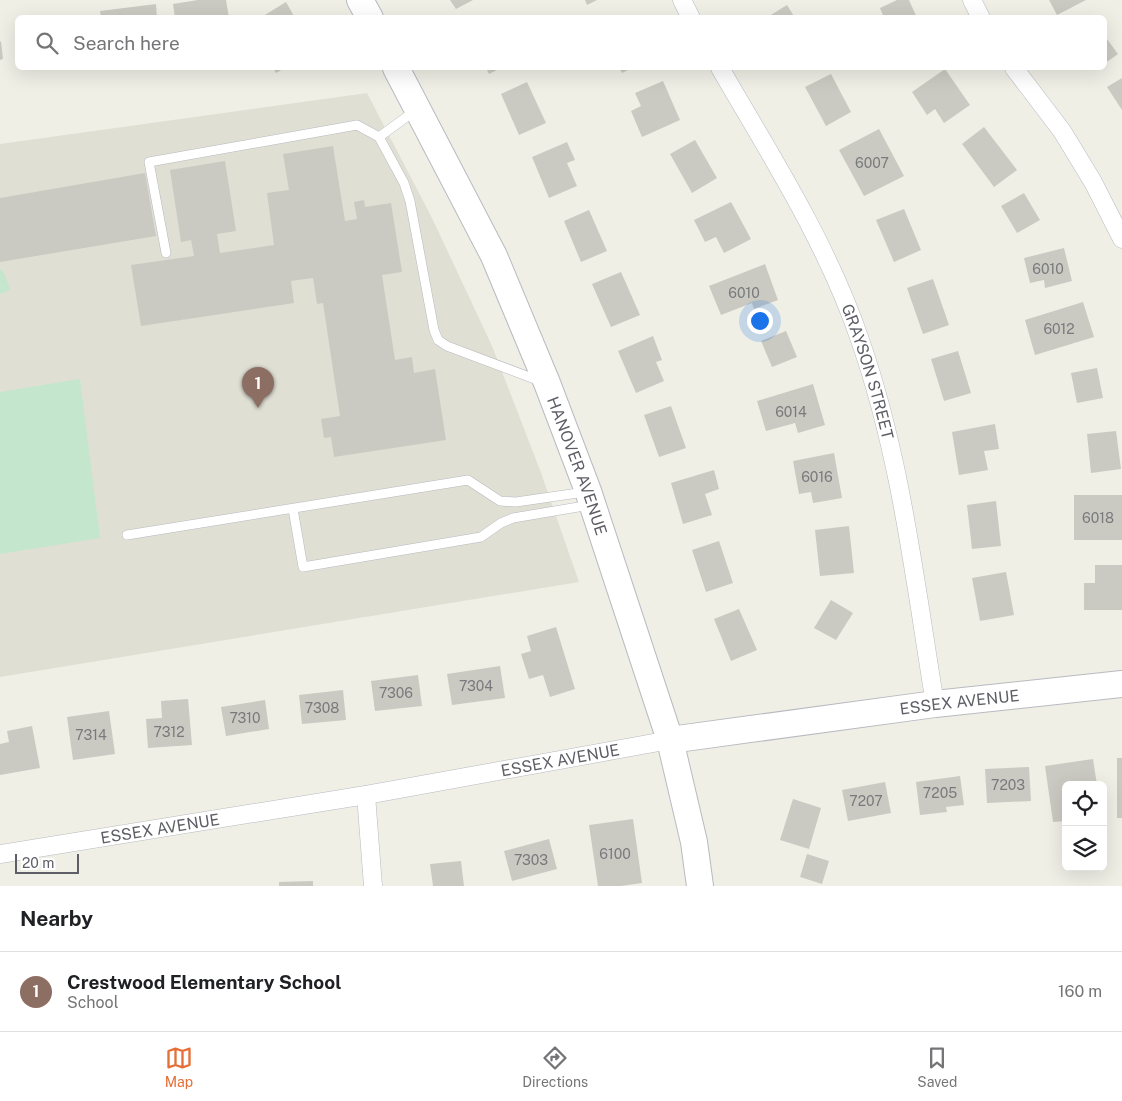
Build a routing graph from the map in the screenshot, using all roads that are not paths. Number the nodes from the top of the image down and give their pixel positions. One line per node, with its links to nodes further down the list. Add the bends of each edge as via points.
1 (360, 0): 4 (street)
2 (682, 0): 5 (street)
3 (972, 0): 6 (street)
4 (368, 15)
5 (690, 15)
6 (980, 15)
7 (397, 70): 10 (street, HANOVER AVENUE)
8 (721, 70): 19 (street, GRAYSON STREET, via 804,213 860,339 895,463)
9 (1016, 70): 12 (street, via 1078,156)
10 (418, 108): 11 (lane); 14 (street, HANOVER AVENUE, via 494,256)
11 (378, 137): 13 (lane, via 357,125 149,162); 14 (lane, via 407,192 438,340)
12 (1122, 239)
13 (166, 253)
14 (547, 384): 15 (street, HANOVER AVENUE)
15 (591, 498): 16 (lane, via 500,501 468,480); 16 (lane, via 501,522 481,537 303,566); 20 (street, HANOVER AVENUE)
16 (293, 509): 17 (lane)
17 (127, 535)
18 (1122, 684): 19 (street, ESSEX AVENUE)
19 (935, 704): 20 (street, ESSEX AVENUE)
20 (670, 740): 21 (street, ESSEX AVENUE); 24 (street, HANOVER AVENUE, via 694,842)
21 (366, 795): 22 (street, ESSEX AVENUE); 23 (street)
22 (0, 854)
23 (373, 886)
24 (700, 886)

